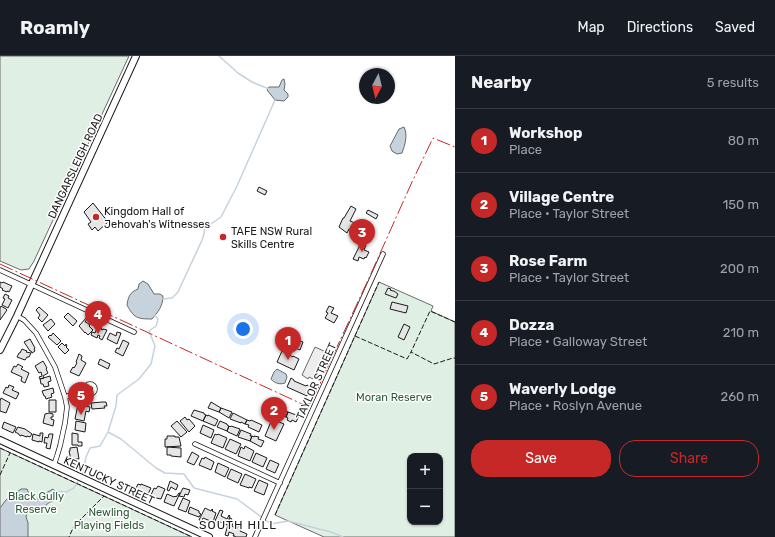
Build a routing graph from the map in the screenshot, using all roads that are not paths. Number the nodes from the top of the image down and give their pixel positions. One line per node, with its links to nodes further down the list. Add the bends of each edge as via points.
1 (136, 56): 4 (street, DANGARSLEIGH ROAD)
2 (383, 254): 13 (street, TAYLOR STREET)
3 (0, 270): 4 (street)
4 (31, 285): 5 (street, DANGARSLEIGH ROAD); 6 (street)
5 (17, 316): 7 (street, DANGARSLEIGH ROAD); 9 (street, via 36,333 55,367)
6 (134, 332)
7 (0, 350)
8 (85, 391): 9 (street)
9 (65, 397): 12 (street, via 67,415)
10 (0, 440): 12 (street, KENTUCKY STREET)
11 (195, 444): 13 (street)
12 (54, 465): 14 (street, KENTUCKY STREET)
13 (280, 483): 15 (street, TAYLOR STREET)
14 (209, 537)
15 (256, 537)

